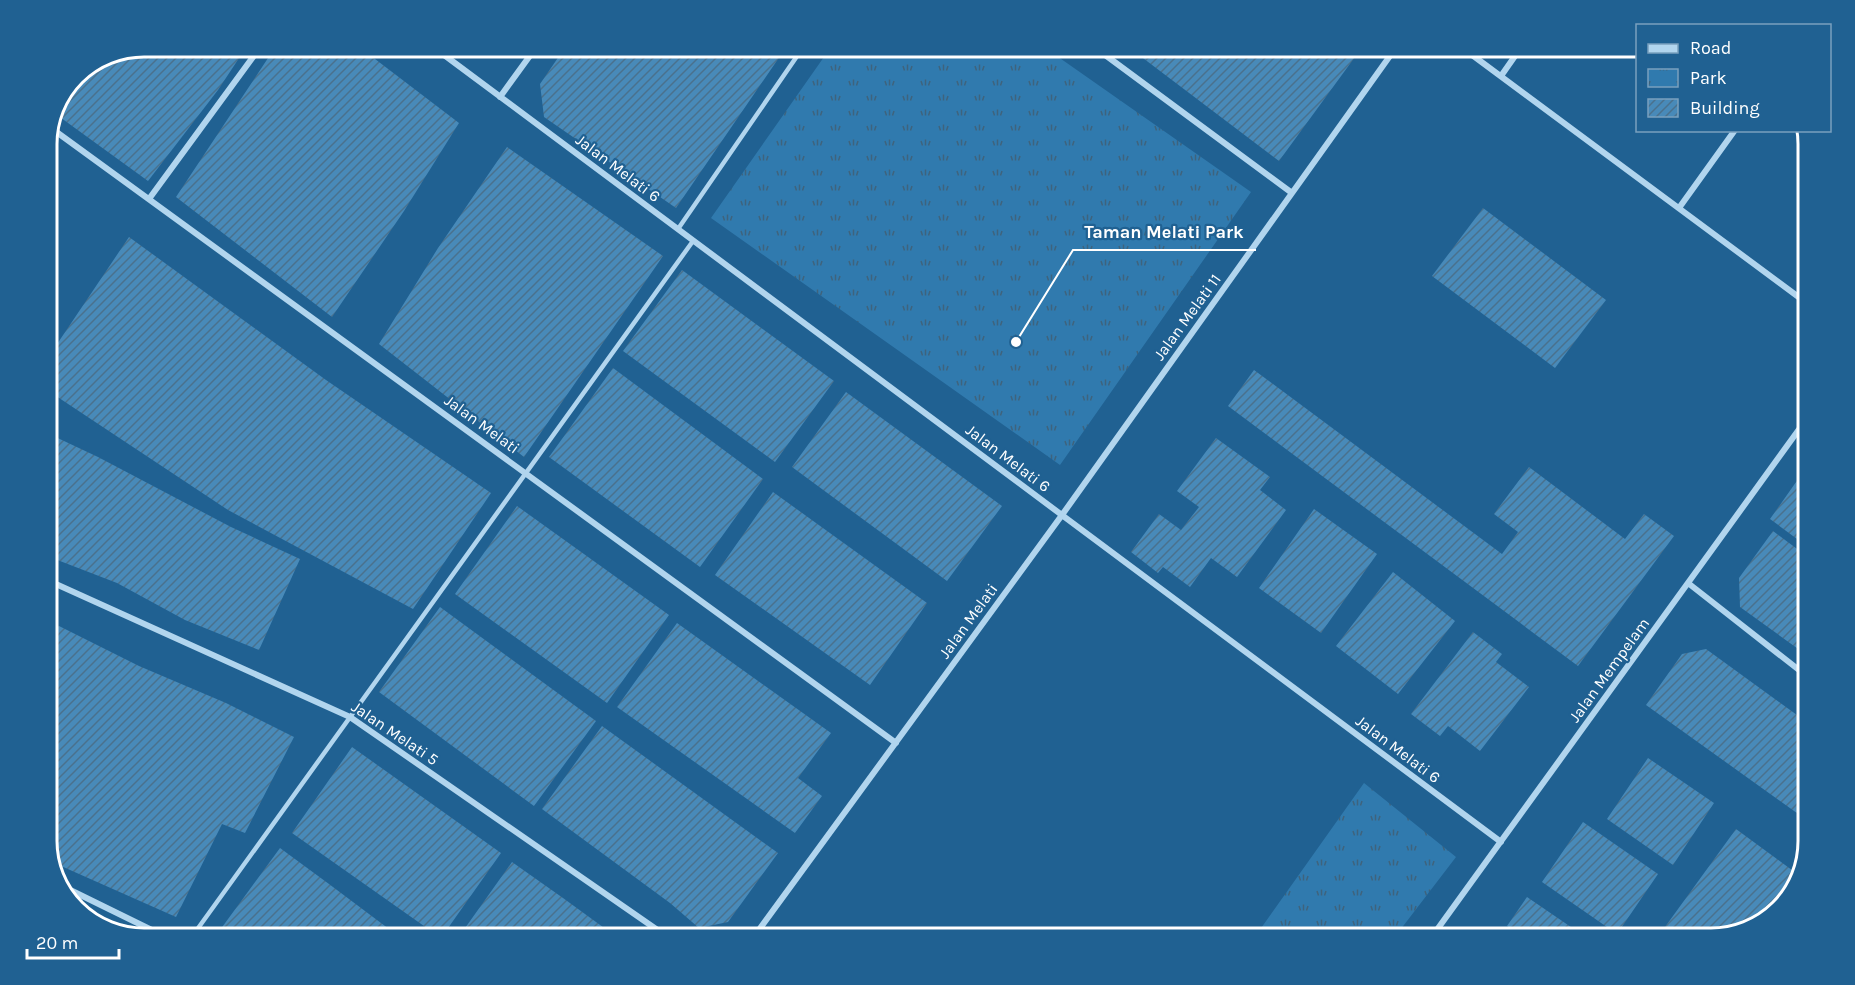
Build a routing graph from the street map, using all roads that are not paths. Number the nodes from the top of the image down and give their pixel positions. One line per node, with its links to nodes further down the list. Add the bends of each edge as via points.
1 (253, 57): 14 (street)
2 (447, 57): 10 (street, Jalan Melati 6)
3 (529, 57): 10 (street)
4 (796, 57): 16 (lane)
5 (1108, 57): 13 (street)
6 (1389, 57): 13 (street, Jalan Melati 11)
7 (1475, 57): 9 (street)
8 (1514, 57): 9 (street)
9 (1501, 76): 15 (street)
10 (500, 97): 16 (street, Jalan Melati 6)
11 (1734, 132): 15 (street)
12 (58, 133): 14 (street, Jalan Melati)
13 (1292, 194): 21 (street, Jalan Melati 11)
14 (149, 198): 20 (street, Jalan Melati)
15 (1679, 208): 18 (street)
16 (678, 229): 17 (street, Jalan Melati 6)
17 (693, 241): 20 (lane); 21 (street, Jalan Melati 6)
18 (1798, 297)
19 (1798, 431): 22 (street, Jalan Mempelam)
20 (526, 473): 25 (lane); 26 (street, Jalan Melati)
21 (1062, 515): 26 (street, Jalan Melati); 27 (street, Jalan Melati 6)
22 (1688, 583): 24 (street); 27 (street, Jalan Mempelam)
23 (57, 585): 25 (street, Jalan Melati 5)
24 (1798, 669)
25 (350, 717): 30 (lane); 31 (street, Jalan Melati 5)
26 (896, 743): 32 (street, Jalan Melati)
27 (1501, 842): 33 (street, Jalan Mempelam)
28 (75, 892): 29 (street)
29 (146, 928)
30 (199, 928)
31 (653, 928)
32 (761, 928)
33 (1439, 928)

